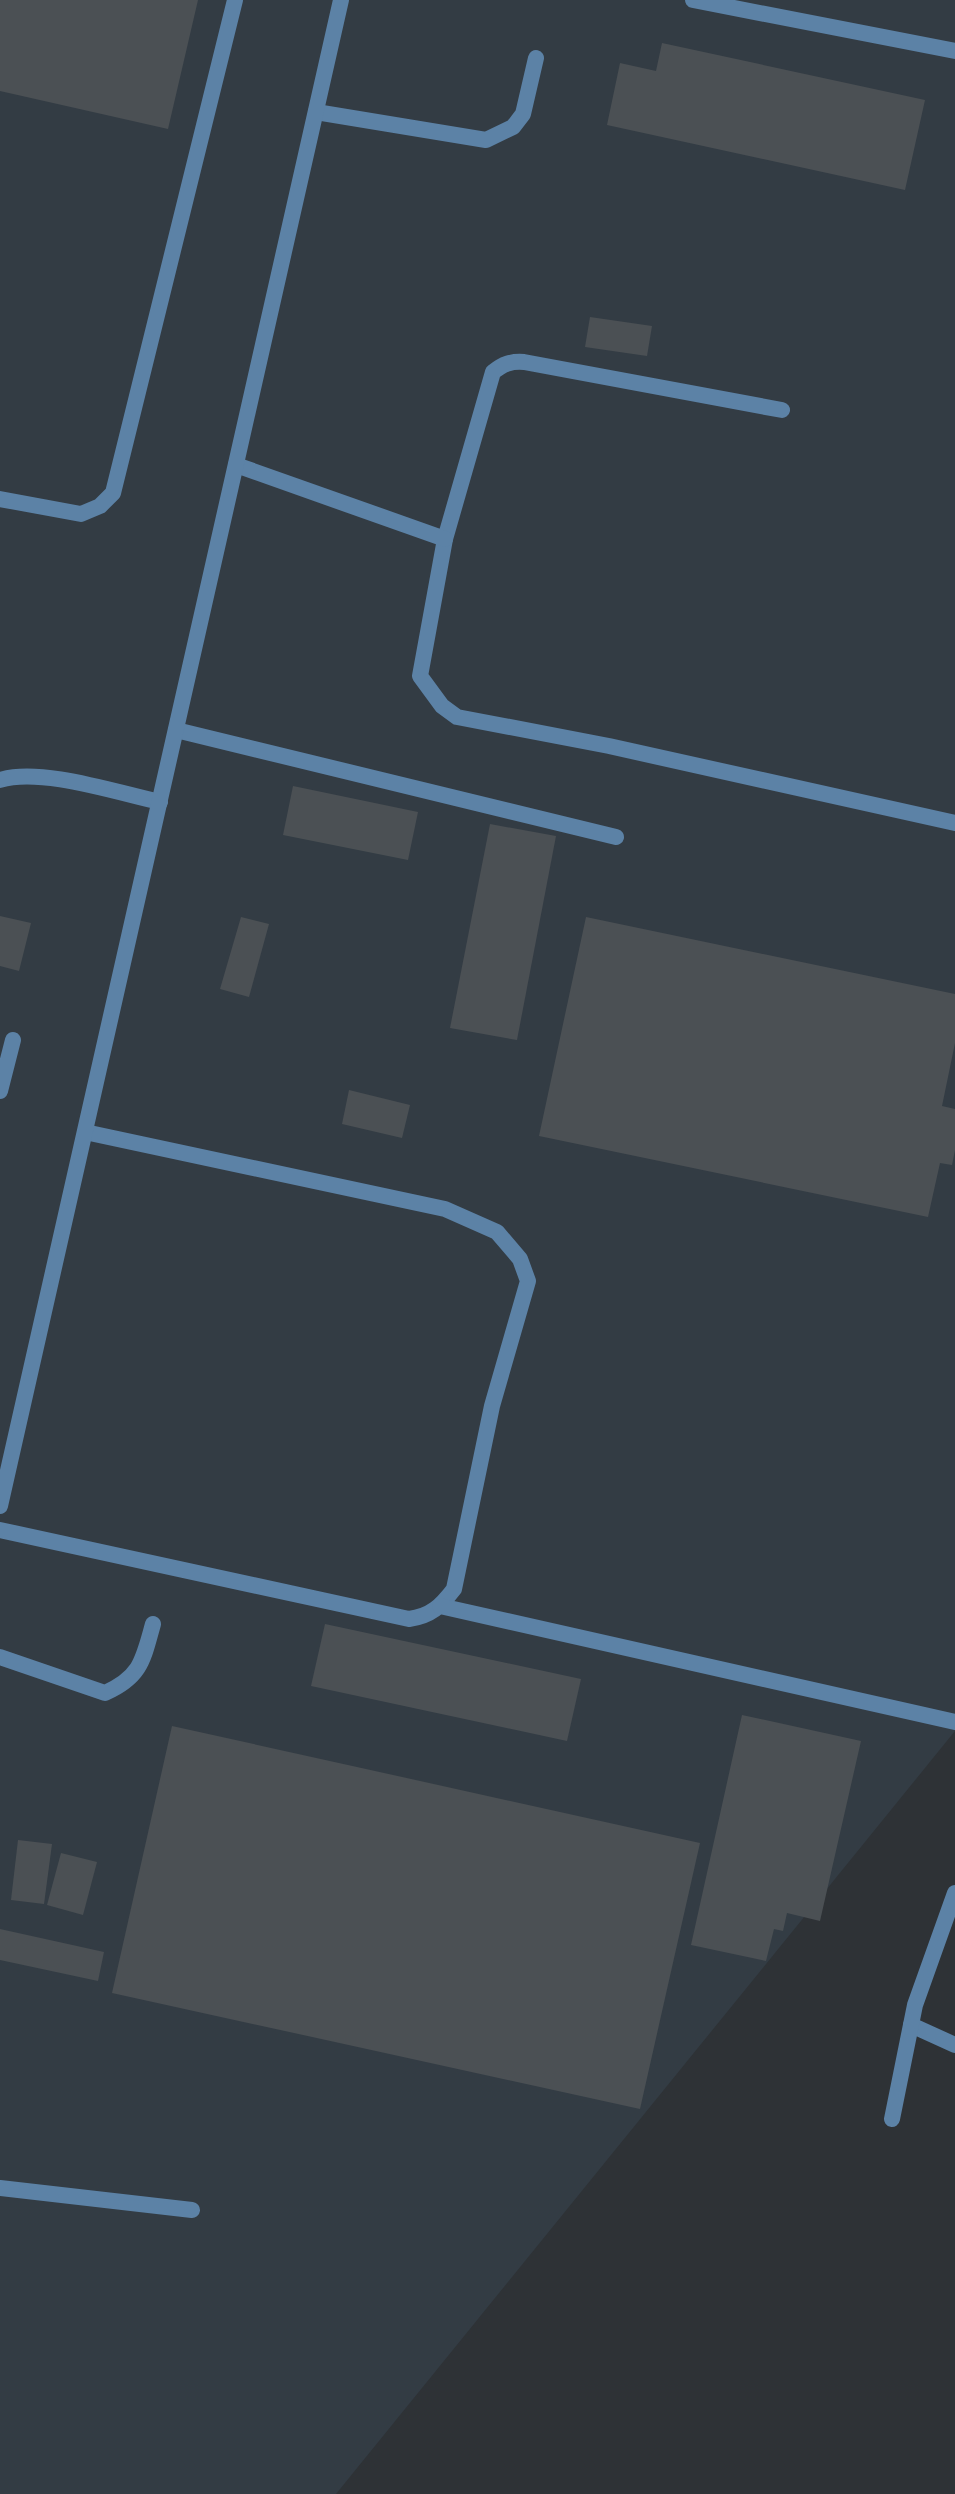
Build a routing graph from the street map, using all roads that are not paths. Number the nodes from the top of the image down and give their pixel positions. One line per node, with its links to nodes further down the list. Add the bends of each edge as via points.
1 (235, 0): 9 (street, via 113,493 81,514)
2 (341, 0): 6 (street)
3 (693, 0): 4 (street)
4 (955, 51)
5 (536, 58): 6 (street, via 523,114 513,127 486,140)
6 (316, 112): 8 (street)
7 (782, 410): 10 (street, via 513,361 493,372)
8 (236, 465): 10 (street); 11 (street)
9 (0, 499)
10 (445, 539): 14 (street, via 420,676 457,717)
11 (176, 730): 13 (street); 15 (street)
12 (0, 780): 13 (street, via 40,777)
13 (160, 802): 18 (street)
14 (955, 823)
15 (616, 837)
16 (13, 1040): 17 (street)
17 (0, 1091)
18 (85, 1132): 19 (street); 21 (street, via 445,1209 497,1232 520,1259 528,1281 492,1406 454,1589)
19 (0, 1505)
20 (0, 1530): 21 (street, via 409,1619)
21 (440, 1606): 24 (street)
22 (153, 1624): 23 (street, via 141,1667 125,1684 105,1693)
23 (0, 1657)
24 (955, 1722)
25 (955, 1893): 26 (street)
26 (911, 2025): 27 (street); 28 (street)
27 (955, 2045)
28 (892, 2119)
29 (0, 2188): 30 (street)
30 (192, 2210)

